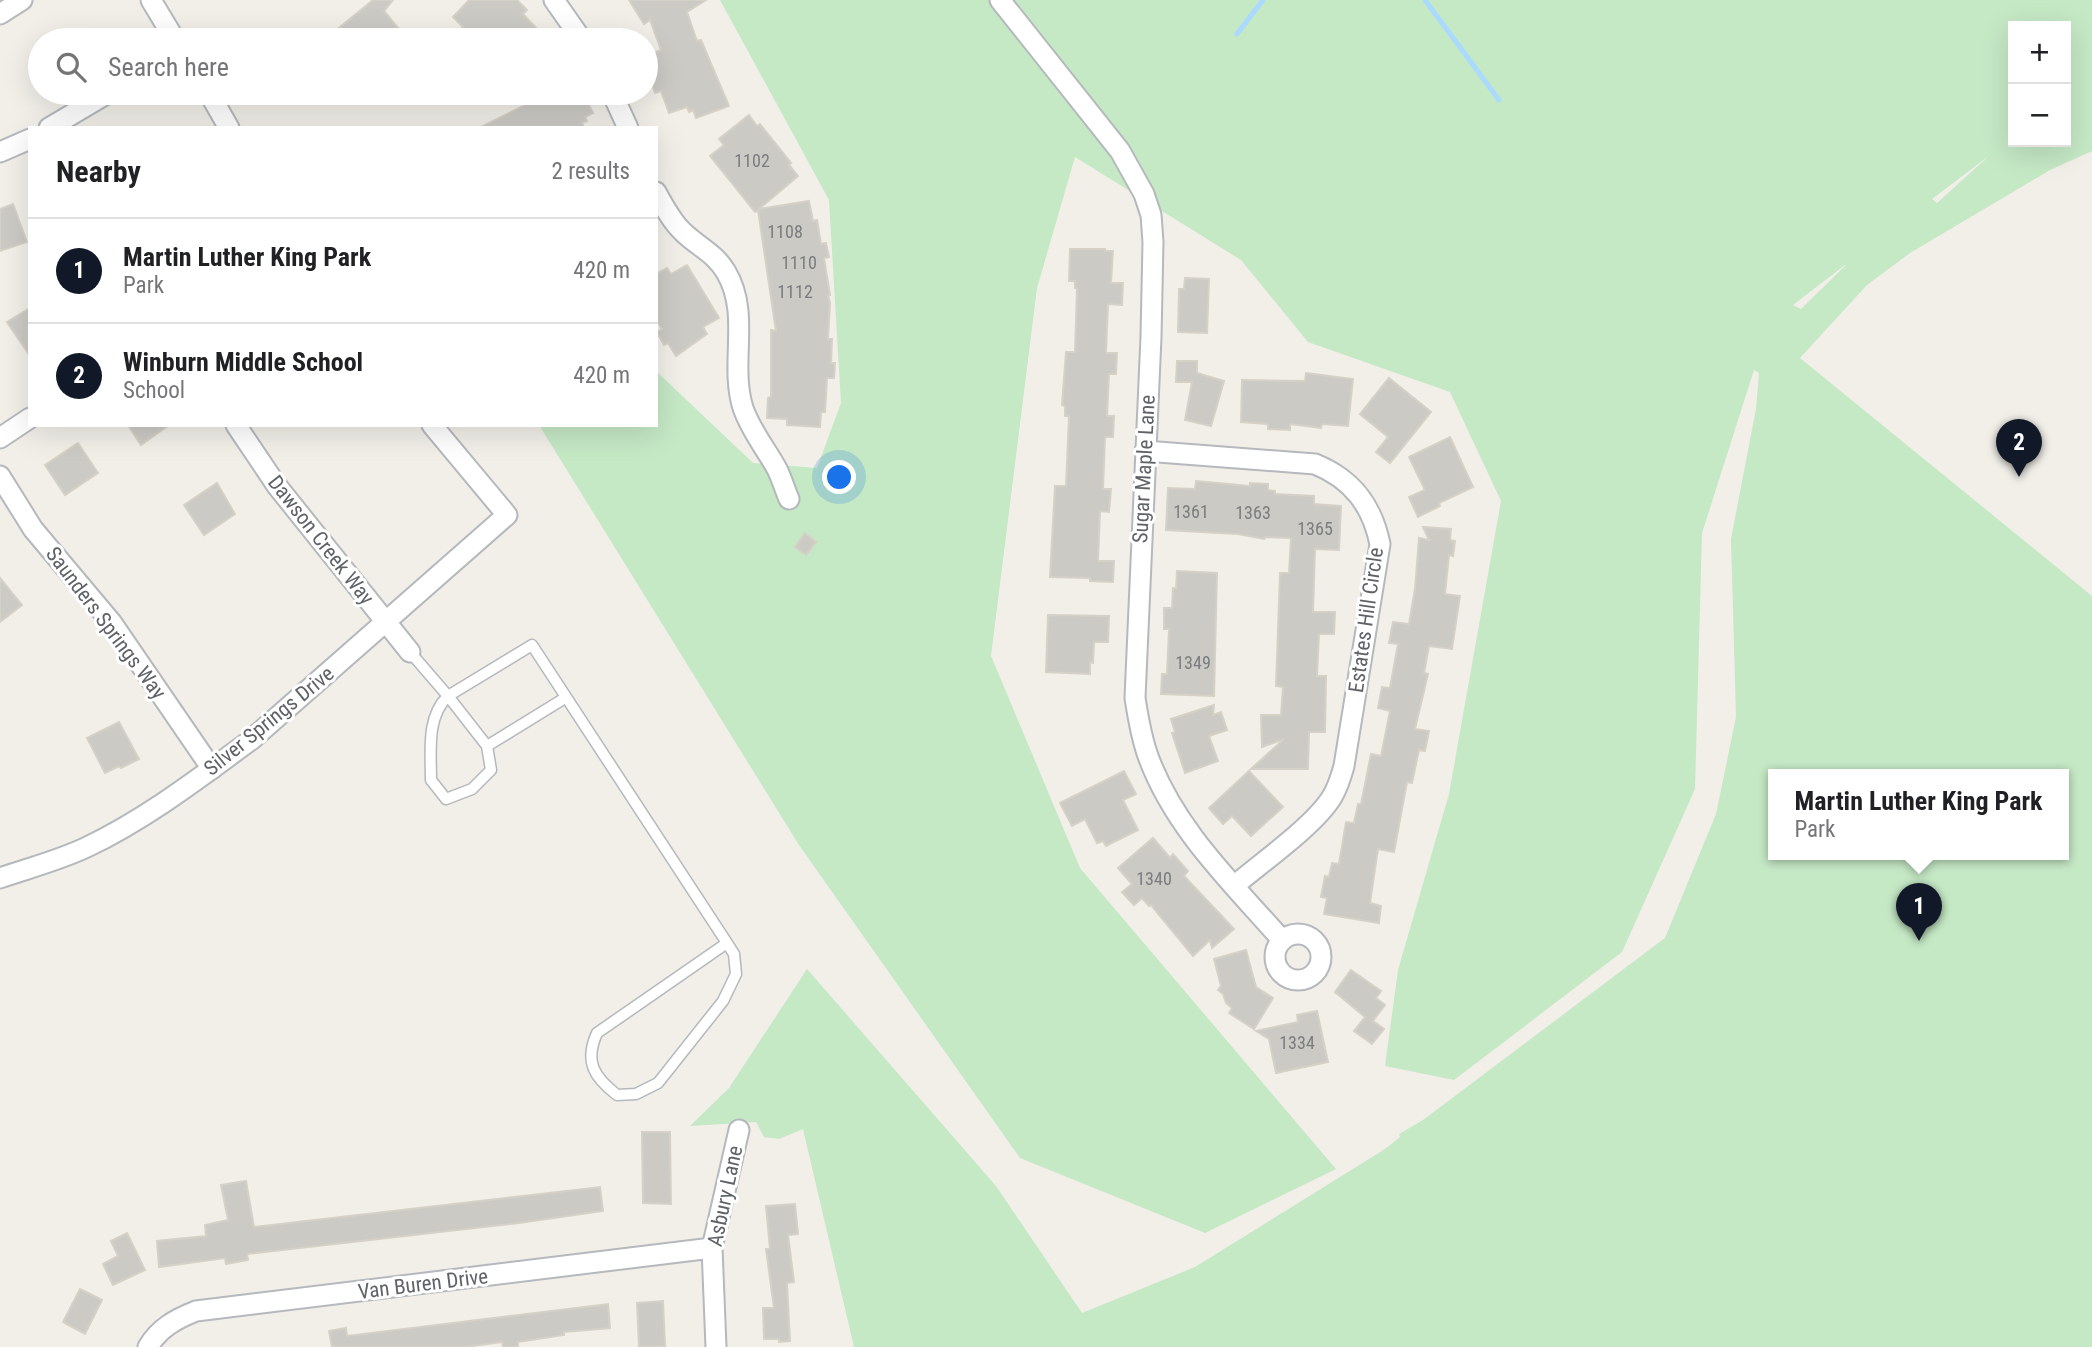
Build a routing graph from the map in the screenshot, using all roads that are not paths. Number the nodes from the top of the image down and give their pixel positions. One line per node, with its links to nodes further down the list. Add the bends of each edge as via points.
1 (151, 0): 4 (street)
2 (554, 0): 5 (street)
3 (1000, 0): 19 (street, Sugar Maple Lane, via 1120,151 1151,215)
4 (168, 28)
5 (574, 28)
6 (88, 105): 9 (street)
7 (216, 105): 10 (street)
8 (617, 105): 11 (street)
9 (52, 126)
10 (228, 126)
11 (627, 126)
12 (28, 140): 13 (street)
13 (0, 152)
14 (658, 195): 21 (street, via 682,232 704,247 725,271 734,291 739,324 737,377 744,410)
15 (28, 419): 18 (street)
16 (237, 427): 22 (street, Dawson Creek Way, via 277,486)
17 (434, 427): 22 (street, Silver Springs Drive, via 507,515)
18 (0, 438)
19 (1145, 451): 29 (street, Sugar Maple Lane, via 1135,670 1142,737 1183,825); 29 (street, Estates Hill Circle, via 1315,464 1351,485 1364,501 1380,544 1339,786 1313,820)
20 (0, 476): 27 (street, Saunders Springs Way, via 33,529 112,623)
21 (789, 499)
22 (386, 622): 23 (street, Dawson Creek Way); 27 (street, Silver Springs Drive)
23 (410, 652): 24 (lane)
24 (448, 696): 25 (lane, via 532,645); 26 (lane); 26 (lane, via 432,727 430,780 446,799 471,789 491,770)
25 (565, 698): 26 (lane); 31 (lane)
26 (486, 746)
27 (212, 769): 28 (street, Silver Springs Drive, via 86,848)
28 (0, 878)
29 (1234, 886): 30 (street, Sugar Maple Lane)
30 (1282, 940)
31 (727, 943): 31 (lane, via 734,954 736,974 723,1000 658,1083 636,1094 617,1095 604,1085 593,1071 592,1046 597,1033)
32 (739, 1130): 33 (street, Asbury Lane)
33 (712, 1248): 34 (street, Van Buren Drive, via 196,1311 163,1329); 35 (street, Asbury Lane)
34 (148, 1347)
35 (716, 1347)

